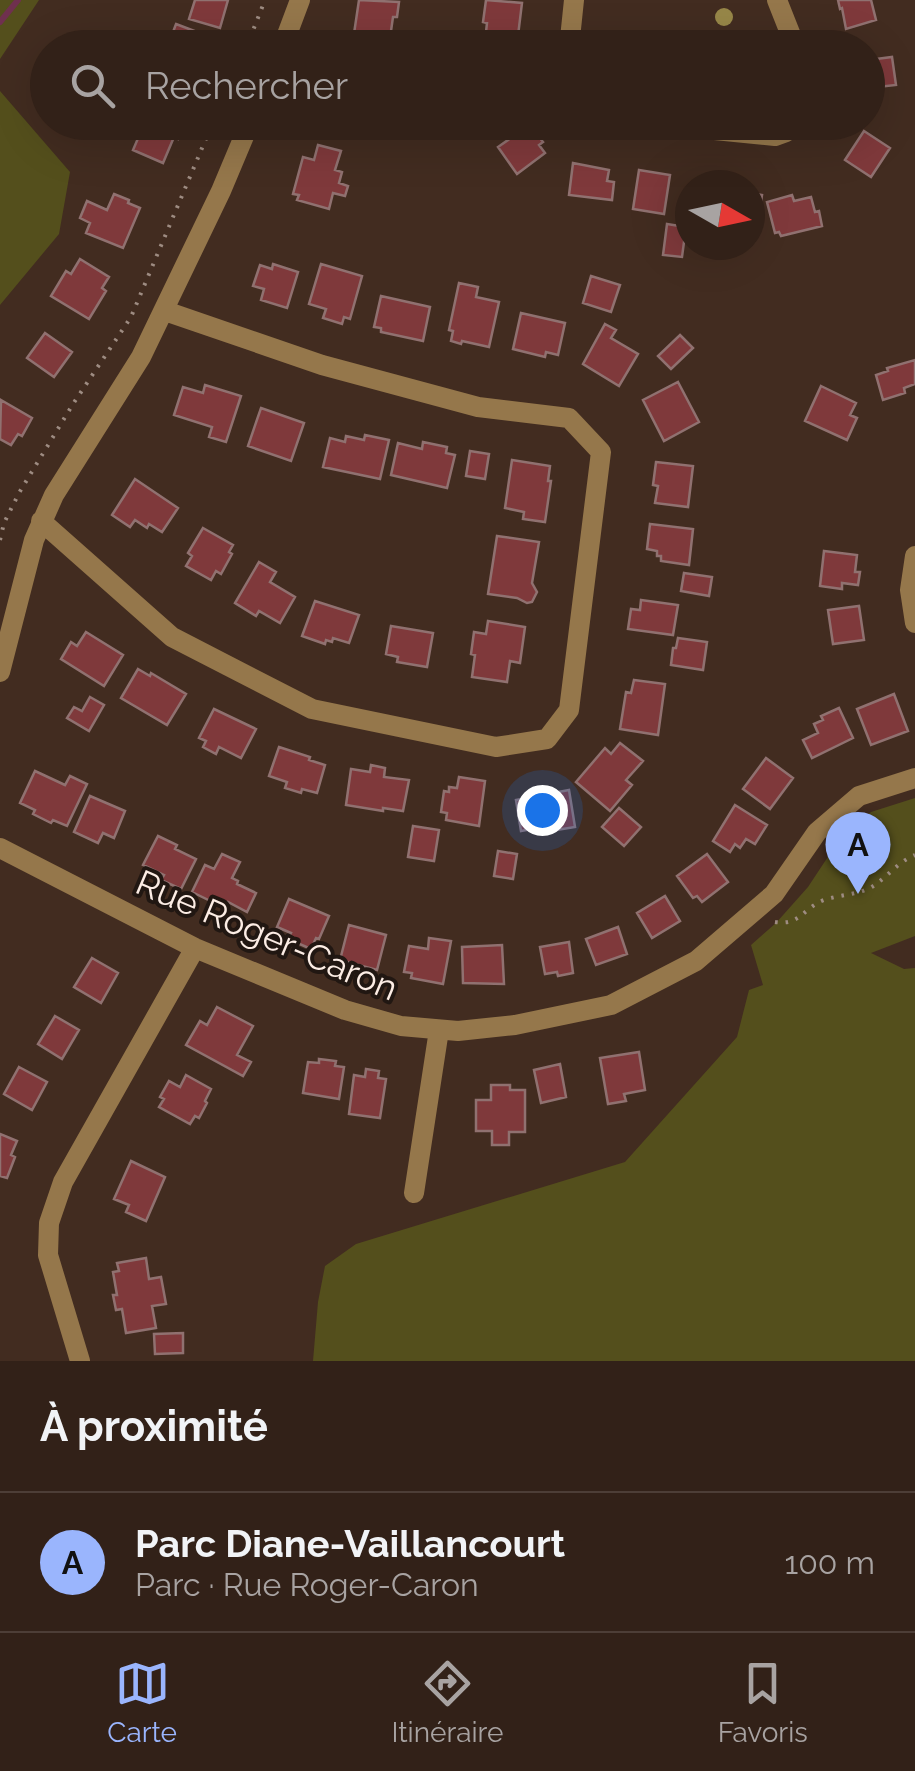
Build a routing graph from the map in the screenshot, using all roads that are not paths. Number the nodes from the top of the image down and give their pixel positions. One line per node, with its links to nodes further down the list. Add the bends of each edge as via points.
1 (300, 0): 4 (street)
2 (574, 0): 5 (street)
3 (777, 0): 6 (street)
4 (289, 30)
5 (571, 30)
6 (789, 30)
7 (243, 140): 8 (street)
8 (165, 310): 9 (street); 9 (street, via 322,365 478,406 569,418 601,452 568,710 547,739 496,746 312,709 172,637)
9 (42, 521): 12 (street)
10 (915, 556): 11 (street)
11 (915, 623)
12 (0, 672)
13 (915, 778): 16 (street, Rue Roger-Caron, via 859,796 817,832 774,894 696,962 612,1005 515,1025)
14 (0, 848): 15 (street, Rue Roger-Caron)
15 (195, 948): 16 (street, Rue Roger-Caron, via 345,1010); 18 (street, via 63,1182 49,1224 48,1256)
16 (439, 1030): 17 (street)
17 (414, 1193)
18 (80, 1361)

